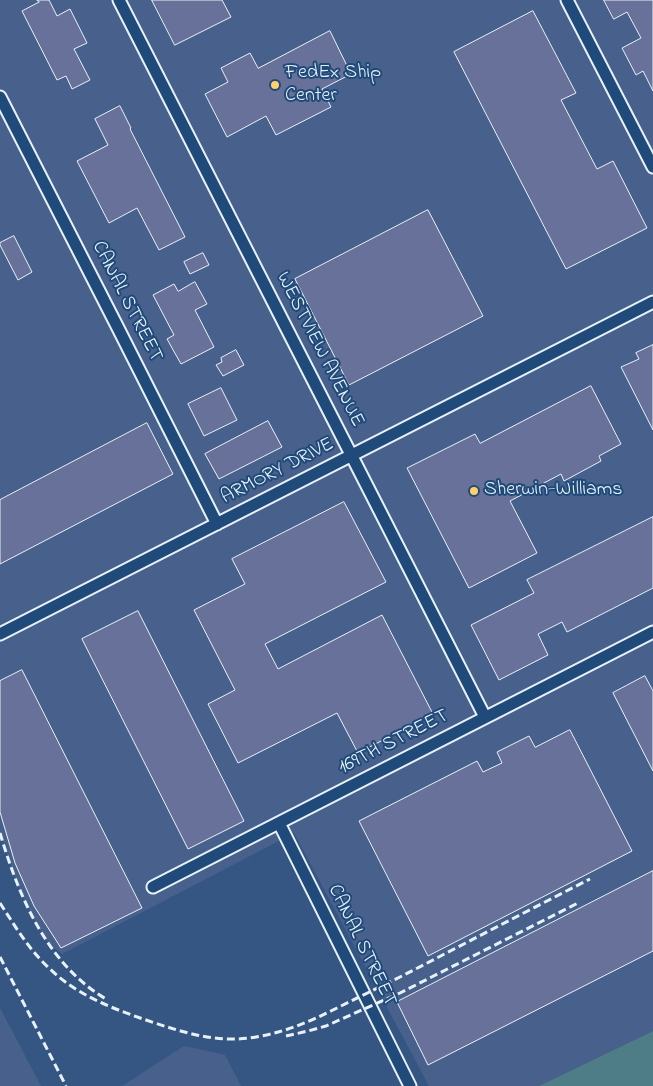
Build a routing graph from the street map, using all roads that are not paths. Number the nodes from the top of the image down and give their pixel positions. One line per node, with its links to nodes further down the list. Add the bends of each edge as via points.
1 (119, 0): 6 (street, WESTVIEW AVENUE)
2 (567, 0): 4 (street)
3 (0, 97): 7 (street, CANAL STREET)
4 (653, 167)
5 (653, 302): 6 (street, ARMORY DRIVE)
6 (351, 456): 7 (street, ARMORY DRIVE); 10 (street, WESTVIEW AVENUE)
7 (217, 524): 9 (street, ARMORY DRIVE)
8 (653, 632): 10 (street, 169TH STREET)
9 (0, 634)
10 (485, 717): 11 (street, 169TH STREET)
11 (279, 823): 12 (street, 169TH STREET); 13 (street, CANAL STREET)
12 (153, 887)
13 (410, 1086)

